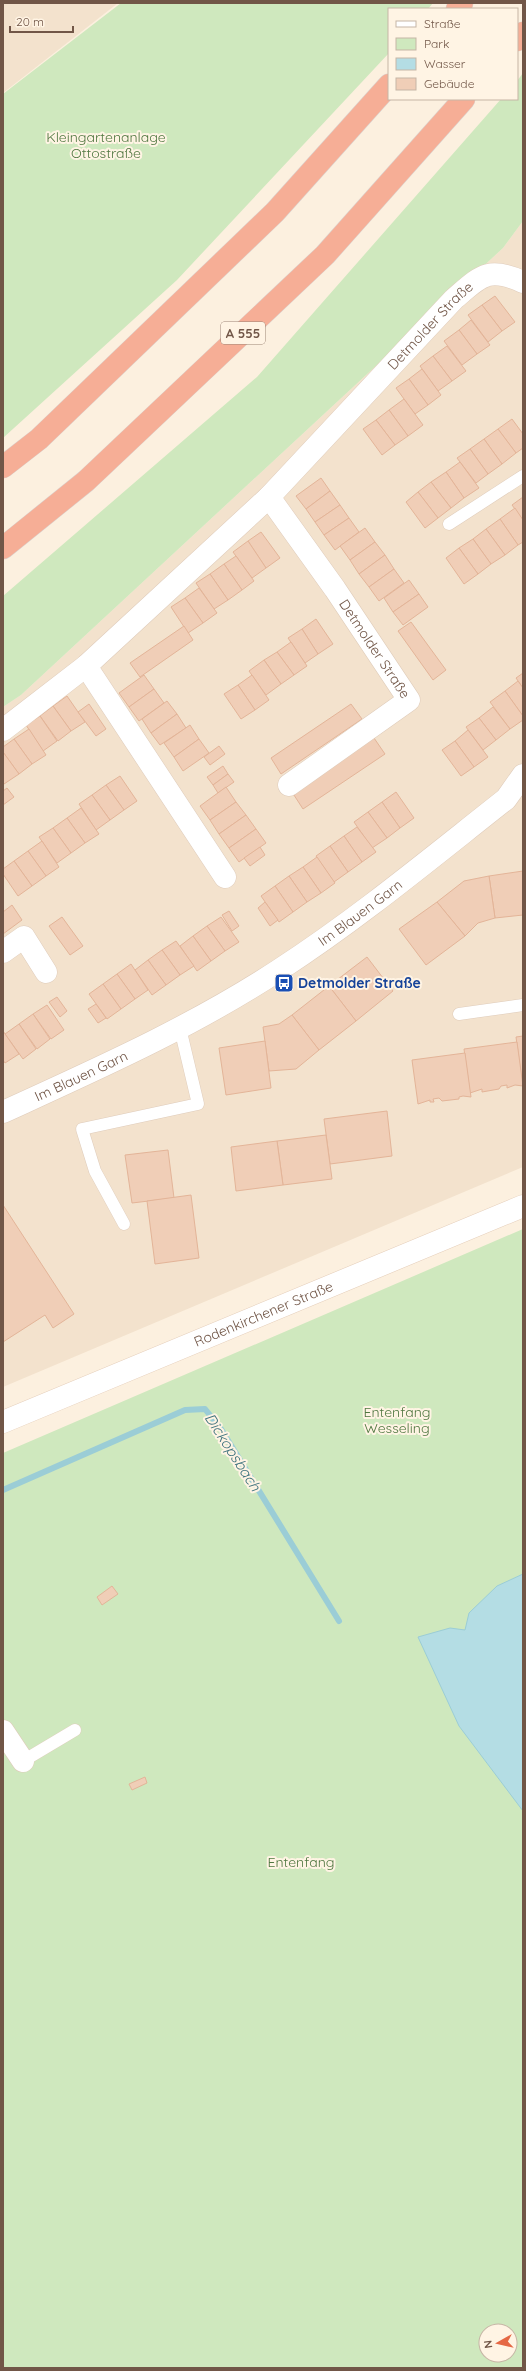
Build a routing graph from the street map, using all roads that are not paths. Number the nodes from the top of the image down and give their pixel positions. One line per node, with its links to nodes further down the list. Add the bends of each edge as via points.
1 (388, 86): 4 (highway, via 275,212 38,439)
2 (463, 100): 8 (highway, A 555, via 325,255 86,481)
3 (523, 282): 6 (street, Detmolder Straße, via 494,273 478,279 454,300)
4 (3, 467)
5 (523, 476): 7 (lane)
6 (269, 497): 9 (street, Detmolder Straße); 12 (street, Detmolder Straße, via 335,589 409,700)
7 (449, 524)
8 (3, 548)
9 (86, 666): 10 (street, Detmolder Straße); 13 (street)
10 (3, 730)
11 (523, 775): 18 (street, Im Blauen Garn, via 506,799 351,921 278,971)
12 (289, 784)
13 (225, 877)
14 (3, 952): 15 (street, via 24,937)
15 (46, 972)
16 (523, 1005): 17 (lane)
17 (459, 1014)
18 (180, 1028): 19 (street, Im Blauen Garn); 21 (lane, via 198,1104 82,1129 95,1171)
19 (3, 1112)
20 (523, 1206): 22 (street, Rodenkirchener Straße)
21 (124, 1224)
22 (3, 1422)
23 (75, 1730): 25 (lane)
24 (3, 1732): 25 (street)
25 (22, 1761)

